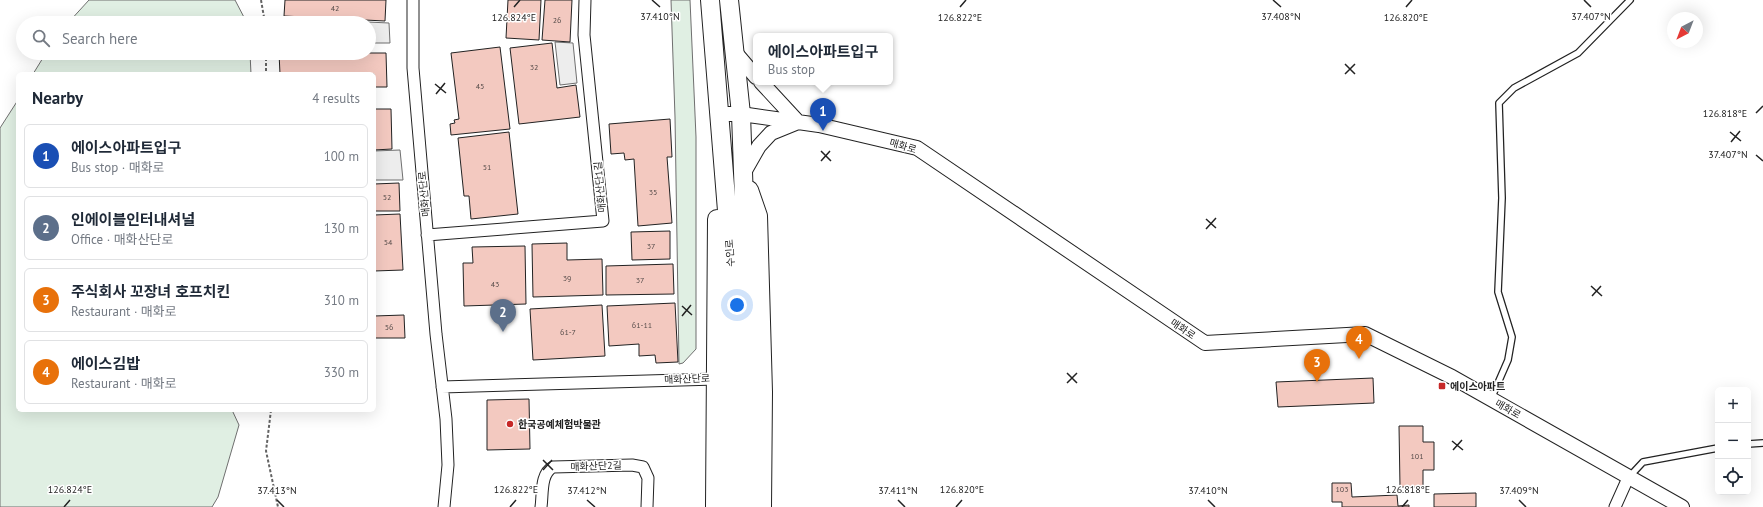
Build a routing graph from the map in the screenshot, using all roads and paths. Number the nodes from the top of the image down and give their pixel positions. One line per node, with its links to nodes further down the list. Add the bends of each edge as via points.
1 (261, 0): 7 (path)
2 (413, 0): 18 (street, 매화산단로, via 412,68)
3 (585, 0): 18 (street, 매화산단1길, via 584,35 603,221)
4 (710, 0): 13 (main road, 수인로)
5 (729, 0): 8 (main road, 수인로)
6 (1630, 0): 21 (lane, via 1578,53 1514,88 1499,103 1502,198 1498,292 1512,338 1508,360)
7 (264, 16)
8 (734, 51): 11 (street); 14 (main road, 수인로)
9 (266, 60): 10 (path)
10 (266, 72)
11 (753, 73)
12 (764, 85): 15 (street)
13 (718, 114): 14 (street, 매화로); 17 (main road, 수인로)
14 (741, 114): 15 (street, 매화로); 16 (main road, 수인로)
15 (798, 122): 16 (street, via 771,133 759,146); 21 (street, 매화로, via 917,148 1205,343 1365,334)
16 (743, 174): 33 (main road, 수인로, via 749,344); 34 (main road, via 758,216 763,392)
17 (724, 179): 19 (main road, via 717,214); 32 (main road, 수인로, via 733,316)
18 (427, 236): 20 (street, 매화산단로)
19 (716, 379): 20 (street, 매화산단로); 31 (main road)
20 (442, 387): 28 (street, 매화산단로, via 448,465)
21 (1491, 399): 26 (street, 매화로)
22 (271, 412): 27 (path, via 266,451)
23 (1763, 443): 24 (lane)
24 (1751, 444)
25 (1715, 449): 26 (lane, via 1643,462)
26 (1628, 478): 35 (street); 36 (street, 매화로)
27 (278, 507)
28 (444, 507)
29 (541, 507): 30 (street, 매화산단2길, via 544,477 547,470 553,467 632,464 643,468 648,478)
30 (647, 507)
31 (715, 507)
32 (731, 507)
33 (746, 507)
34 (762, 507)
35 (1616, 507)
36 (1682, 507)

